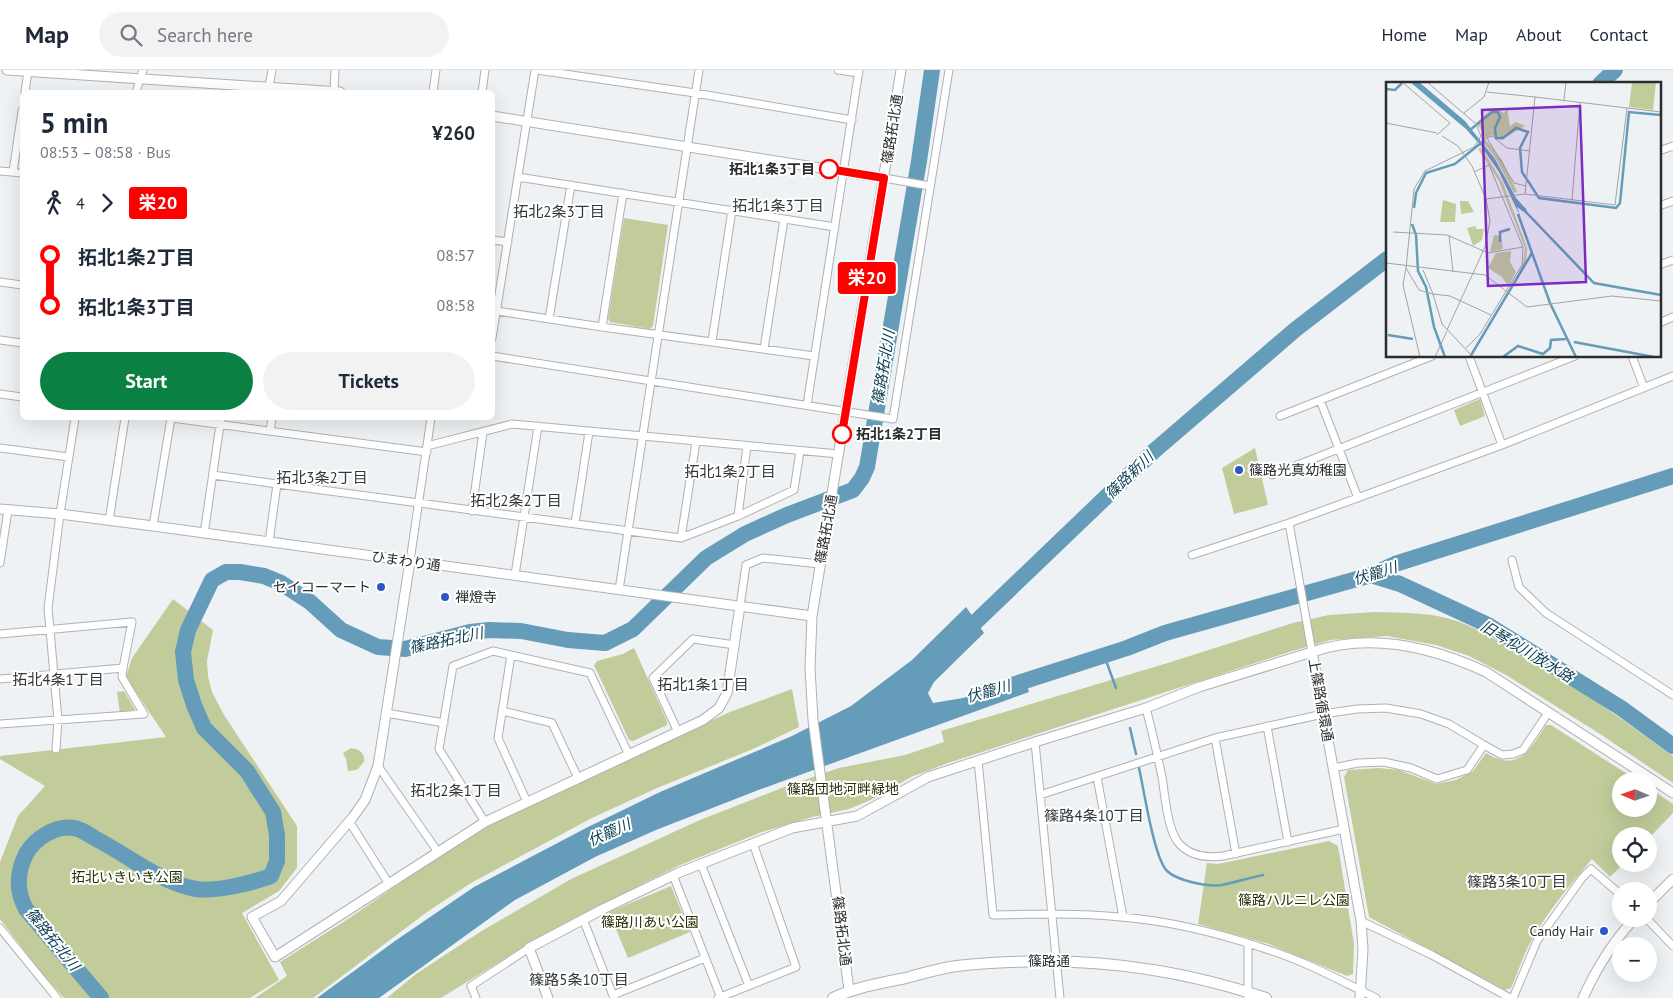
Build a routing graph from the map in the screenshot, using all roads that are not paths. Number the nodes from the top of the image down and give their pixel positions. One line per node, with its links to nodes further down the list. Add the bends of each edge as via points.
1 (6, 70): 11 (street)
2 (272, 70): 16 (street)
3 (335, 70): 17 (street)
4 (436, 70): 18 (street)
5 (485, 70): 19 (street)
6 (536, 70): 20 (street); 23 (street)
7 (699, 70): 20 (street)
8 (838, 70): 12 (street)
9 (901, 70): 33 (street, 篠路拓北通)
10 (949, 70): 35 (street)
11 (28, 71): 13 (street); 14 (street)
12 (859, 72): 22 (street)
13 (142, 74): 15 (street); 16 (street)
14 (25, 90)
15 (137, 90)
16 (269, 90)
17 (336, 90)
18 (433, 90)
19 (482, 90)
20 (695, 93): 22 (street); 25 (street)
21 (495, 117): 23 (street)
22 (852, 120): 30 (street)
23 (527, 122): 25 (street); 32 (street)
24 (20, 136): 29 (street)
25 (687, 146): 30 (street); 38 (street)
26 (1673, 146): 27 (street)
27 (1660, 152)
28 (0, 171): 29 (street)
29 (13, 172): 31 (street)
30 (844, 172): 33 (street); 42 (street)
31 (20, 173)
32 (518, 177): 34 (street); 44 (street)
33 (884, 178): 35 (street); 74 (street, 篠路拓北通)
34 (571, 185): 36 (street); 51 (street)
35 (928, 186): 74 (street, via 893,419)
36 (623, 193): 38 (street); 54 (street)
37 (1673, 201): 39 (street)
38 (679, 202): 40 (street); 55 (street)
39 (1660, 206)
40 (732, 210): 41 (street); 57 (street)
41 (784, 219): 42 (street); 59 (street)
42 (835, 227): 61 (street)
43 (495, 240): 44 (street)
44 (508, 242): 49 (street)
45 (1673, 260): 46 (street)
46 (1660, 265)
47 (0, 282): 48 (street)
48 (20, 286)
49 (497, 311): 51 (street); 52 (street)
50 (1673, 318): 53 (street)
51 (549, 319): 54 (street)
52 (495, 322)
53 (1660, 323)
54 (602, 328): 55 (street)
55 (658, 335): 57 (street); 67 (street)
56 (0, 340): 58 (street)
57 (712, 341): 59 (street)
58 (20, 344)
59 (764, 348): 61 (street)
60 (495, 356): 67 (street)
61 (814, 356): 73 (street)
62 (1427, 358): 72 (street)
63 (1470, 358): 69 (street)
64 (1570, 358): 69 (street)
65 (1633, 358): 68 (street)
66 (1673, 376): 68 (street)
67 (651, 381): 73 (street); 87 (street)
68 (1644, 388): 89 (street)
69 (1482, 392): 89 (street); 92 (street)
70 (0, 394): 71 (street)
71 (20, 397)
72 (1320, 400): 75 (street); 92 (street)
73 (807, 406): 74 (street)
74 (846, 412): 95 (street, 篠路拓北通)
75 (1280, 416)
76 (75, 420): 96 (street)
77 (125, 420): 107 (street)
78 (172, 420): 110 (street)
79 (204, 420): 82 (street)
80 (272, 420): 84 (street)
81 (431, 420): 93 (street)
82 (220, 421): 84 (street); 97 (street)
83 (538, 426): 85 (street, via 512,424); 86 (street); 106 (street)
84 (270, 431): 93 (street)
85 (483, 432): 93 (street); 103 (street)
86 (589, 432): 87 (street); 109 (street)
87 (642, 437): 88 (street); 111 (street)
88 (696, 442): 90 (street); 113 (street)
89 (1502, 445): 100 (street)
90 (747, 446): 94 (street); 105 (street)
91 (0, 448): 96 (street)
92 (1340, 448): 98 (street); 100 (street)
93 (427, 449): 101 (street)
94 (800, 451): 95 (street); 105 (street, via 794,490)
95 (838, 454): 119 (street, 篠路拓北通)
96 (69, 457): 104 (street)
97 (212, 475): 99 (street); 112 (street)
98 (1272, 475)
99 (277, 484): 101 (street); 114 (street)
100 (1358, 498): 108 (street)
101 (419, 503): 103 (street); 117 (street)
102 (4, 509): 104 (street, ひまわり通); 118 (street)
103 (472, 511): 106 (street)
104 (60, 514): 107 (street, ひまわり通); 124 (street, via 48,608)
105 (738, 516): 113 (street)
106 (524, 518): 109 (street); 120 (street)
107 (109, 521): 110 (street, ひまわり通)
108 (1289, 523): 115 (street); 127 (street)
109 (575, 524): 111 (street)
110 (153, 526): 112 (street, ひまわり通)
111 (628, 532): 113 (street); 121 (street)
112 (204, 534): 114 (street, ひまわり通)
113 (681, 538)
114 (269, 542): 117 (street, ひまわり通)
115 (1192, 555)
116 (1512, 560): 132 (street, via 1519,587 1546,613)
117 (410, 561): 120 (street, ひまわり通); 135 (street)
118 (0, 563)
119 (820, 564): 122 (street, via 763,558 746,565); 123 (street, 篠路拓北通)
120 (515, 575): 121 (street, ひまわり通)
121 (619, 590): 122 (street, ひまわり通)
122 (740, 606): 123 (street, ひまわり通); 126 (street)
123 (812, 616): 157 (street, 篠路拓北通, via 813,720)
124 (50, 630): 125 (street); 129 (street, via 132,622); 130 (street)
125 (0, 634)
126 (735, 645): 142 (street, via 727,693 719,708); 142 (street, via 692,639 653,678)
127 (1312, 652): 133 (street); 136 (street, 上篠路循環通, via 1355,644 1387,643 1426,649 1486,672); 137 (street, 上篠路循環通)
128 (511, 655): 134 (street); 139 (street, via 493,651 453,666); 147 (street, via 590,673)
129 (123, 668): 130 (street); 138 (street, via 122,677 144,714)
130 (54, 675): 131 (street); 138 (street)
131 (0, 679)
132 (1673, 695)
133 (1146, 708): 144 (street); 148 (street)
134 (502, 711): 153 (street, via 552,723); 156 (street, via 498,738)
135 (386, 713): 139 (street); 150 (street)
136 (1548, 713): 145 (street, via 1523,750 1502,755); 154 (street, 上篠路循環通)
137 (1324, 714): 141 (street); 145 (street, via 1386,708 1420,714 1449,724); 151 (street, 上篠路循環通)
138 (58, 720): 140 (street); 146 (street)
139 (444, 723): 159 (street, via 439,749)
140 (0, 724)
141 (1267, 726): 143 (street); 161 (street)
142 (678, 732): 147 (street)
143 (1215, 738): 148 (street); 164 (street)
144 (1034, 742): 149 (street); 155 (street)
145 (1484, 745): 151 (street, via 1467,770 1437,779 1411,768 1384,762)
146 (56, 749)
147 (629, 755): 153 (street)
148 (1158, 756): 152 (street); 164 (street, via 1171,827 1177,841 1198,856 1209,858)
149 (978, 760): 157 (street, via 928,777 857,816); 171 (street, via 993,915)
150 (378, 766): 158 (street, via 365,800); 163 (street)
151 (1333, 768): 160 (street, 上篠路循環通)
152 (1097, 777): 155 (street); 172 (street)
153 (578, 778): 156 (street)
154 (1673, 793)
155 (1040, 795): 171 (street)
156 (527, 802): 159 (street)
157 (827, 820): 162 (street, via 792,828); 184 (street, 篠路拓北通)
158 (349, 821): 168 (street); 168 (street, via 281,901 252,917 275,957)
159 (485, 822): 163 (street)
160 (1344, 830): 161 (street); 174 (street, 上篠路循環通)
161 (1288, 842): 164 (street)
162 (753, 843): 165 (street); 183 (street, via 796,967)
163 (438, 852): 168 (street)
164 (1236, 854)
165 (701, 864): 166 (street); 183 (street)
166 (673, 875): 173 (street); 181 (street)
167 (1673, 879): 170 (street)
168 (389, 884)
169 (1612, 887): 196 (street, via 1591,869 1582,878 1537,941)
170 (1657, 895)
171 (1051, 914): 172 (street); 182 (street)
172 (1122, 917): 178 (street, via 1181,926)
173 (583, 919): 180 (street); 187 (street)
174 (1361, 921): 185 (street, 上篠路循環通); 196 (street)
175 (1627, 927): 197 (street, via 1595,972)
176 (1655, 927): 179 (street)
177 (0, 928): 188 (street)
178 (1248, 944): 185 (street, via 1322,970); 186 (street)
179 (1673, 946)
180 (529, 948): 189 (street, via 472,986); 190 (street)
181 (705, 958): 187 (street); 191 (street)
182 (1056, 960): 184 (main road, 篠路通, via 951,967); 186 (main road, 篠路通, via 1152,969 1192,977); 193 (street)
183 (749, 986): 191 (street)
184 (849, 994): 192 (main road, 篠路通)
185 (1360, 994): 195 (street)
186 (1248, 995): 194 (main road, 篠路通)
187 (613, 996)
188 (57, 998)
189 (476, 998)
190 (548, 998)
191 (720, 998)
192 (833, 998)
193 (1060, 998)
194 (1266, 998)
195 (1376, 998)
196 (1512, 998)
197 (1582, 998)

